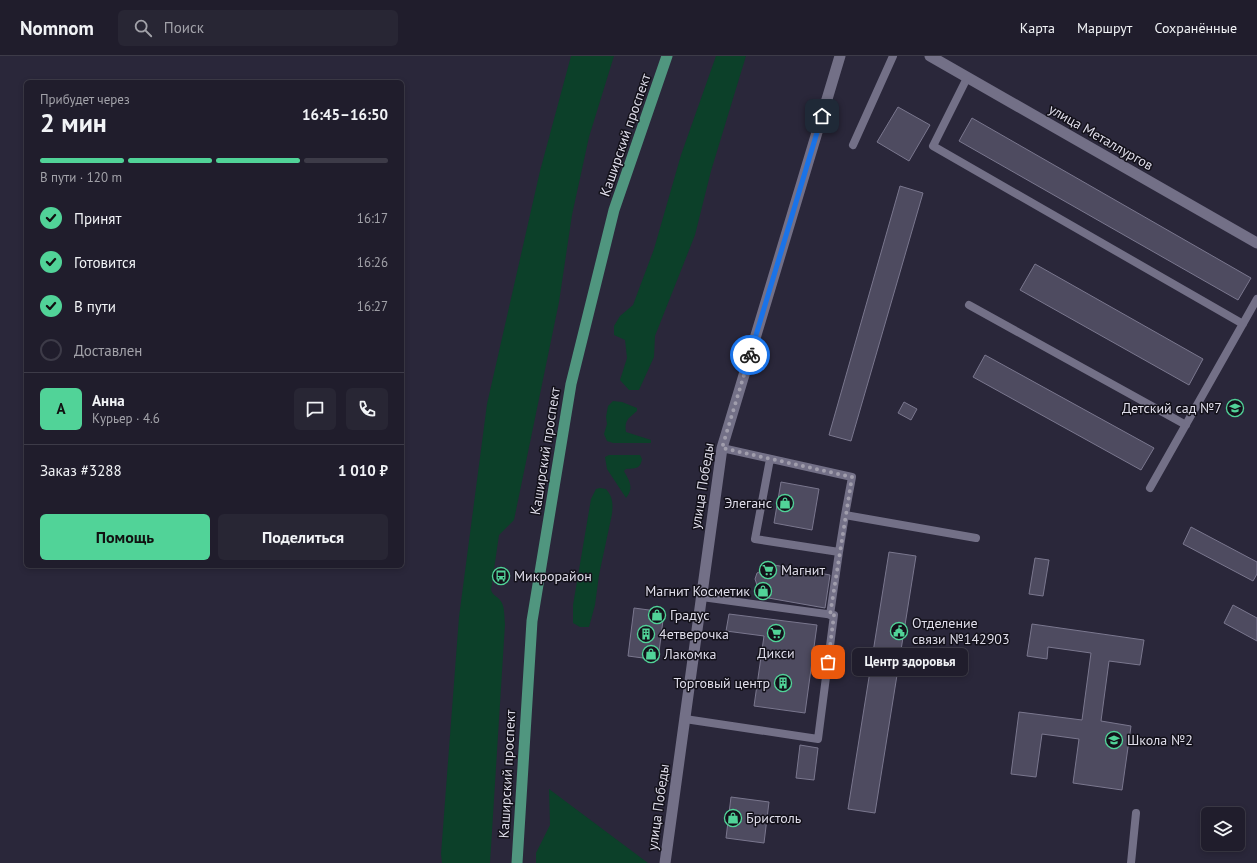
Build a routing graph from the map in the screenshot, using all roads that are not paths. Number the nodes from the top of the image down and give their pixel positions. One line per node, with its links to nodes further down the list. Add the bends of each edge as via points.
1 (668, 56): 22 (main road, Каширский проспект, via 614,210 571,384 532,621)
2 (840, 56): 12 (street, улица Победы)
3 (894, 56): 6 (lane)
4 (930, 56): 5 (street, улица Металлургов)
5 (967, 78): 7 (street, улица Металлургов); 10 (lane, via 933,146)
6 (854, 145)
7 (1257, 243)
8 (1257, 299): 10 (lane)
9 (969, 306): 11 (lane)
10 (1243, 324): 11 (lane)
11 (1186, 425): 14 (lane)
12 (722, 448): 13 (lane); 18 (street, улица Победы)
13 (770, 459): 15 (lane, via 852,477); 17 (lane, via 755,539)
14 (1150, 488)
15 (845, 515): 16 (lane); 17 (lane)
16 (976, 538)
17 (839, 552): 19 (lane)
18 (702, 597): 19 (lane); 20 (street, улица Победы)
19 (830, 615): 20 (lane, via 834,615 818,739)
20 (685, 719): 23 (street, улица Победы)
21 (1136, 813): 24 (lane)
22 (517, 863)
23 (665, 863)
24 (1131, 863)

